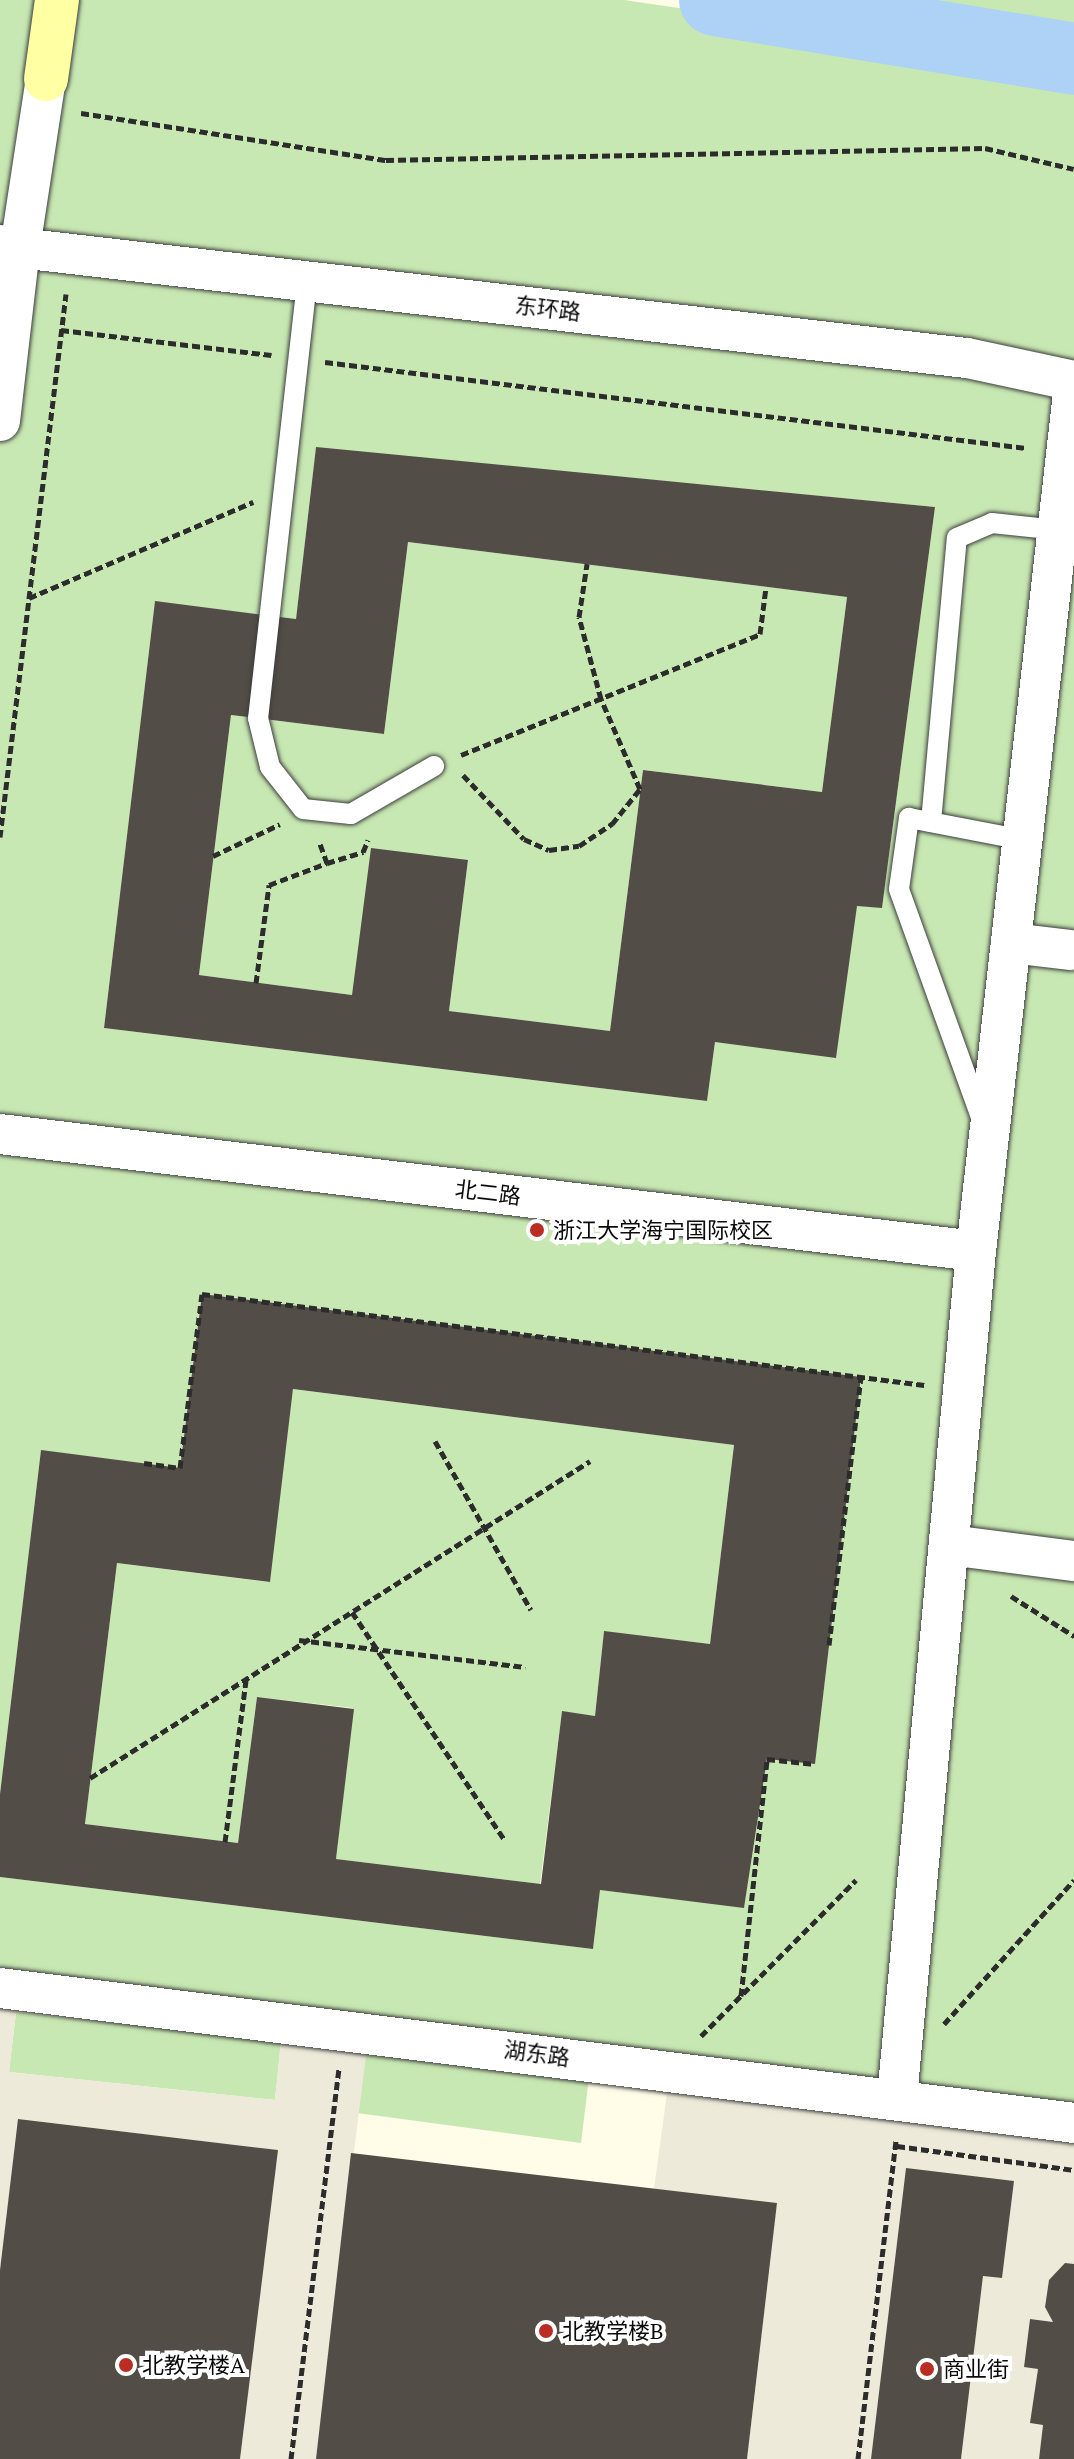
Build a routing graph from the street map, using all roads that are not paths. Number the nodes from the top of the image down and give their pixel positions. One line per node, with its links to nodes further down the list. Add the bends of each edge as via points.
1 (57, 0): 2 (street)
2 (45, 83): 3 (street)
3 (10, 247): 4 (street, 东环路); 6 (street)
4 (307, 282): 5 (street, 东环路, via 967,358); 8 (lane, via 258,718 270,767 309,810 351,814)
5 (1074, 382): 7 (street)
6 (0, 421)
7 (1057, 530): 9 (lane, via 992,523 957,538); 10 (street)
8 (440, 763)
9 (931, 822): 10 (lane); 14 (lane, via 909,818 899,889)
10 (1023, 840): 11 (street)
11 (1011, 943): 12 (street); 14 (street)
12 (1072, 950)
13 (0, 1134): 15 (street, 北二路)
14 (989, 1139): 15 (street)
15 (976, 1251): 16 (street)
16 (949, 1545): 17 (street); 19 (street)
17 (1074, 1561)
18 (0, 1988): 19 (street, 湖东路)
19 (897, 2098): 20 (street, 湖东路)
20 (1074, 2123)

